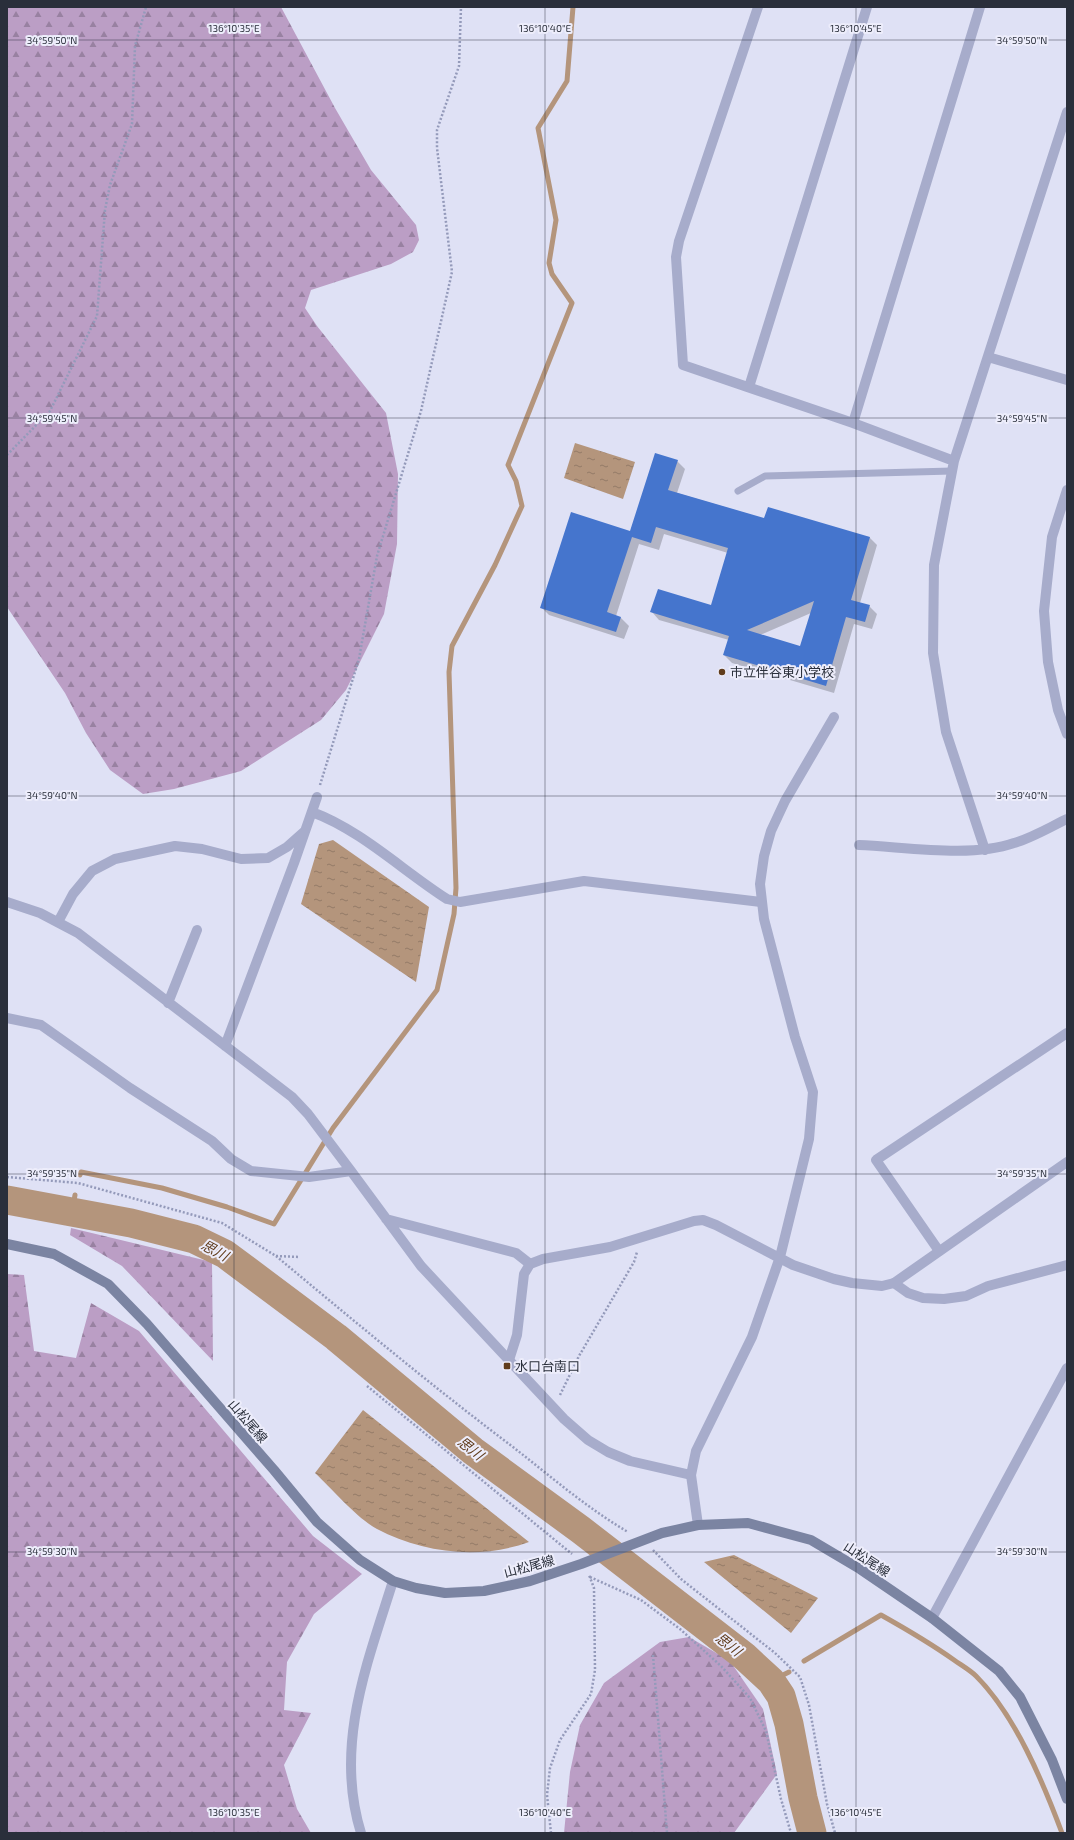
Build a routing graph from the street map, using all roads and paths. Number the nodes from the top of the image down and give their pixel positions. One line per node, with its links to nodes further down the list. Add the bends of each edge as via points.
1 (146, 7): 11 (path, via 135,46 132,124 110,185 105,210 97,316 50,412)
2 (461, 7): 17 (path, via 459,66 437,130 452,272 421,412 376,556 359,659)
3 (758, 7): 9 (street, via 679,241 676,257 683,365)
4 (867, 7): 9 (street)
5 (980, 7): 10 (street)
6 (1067, 112): 7 (street)
7 (988, 356): 8 (street); 12 (street)
8 (1067, 380)
9 (749, 387): 10 (street)
10 (853, 423): 12 (street)
11 (7, 455)
12 (953, 466): 14 (lane, via 765,476); 22 (street, via 934,565 933,653 946,732)
13 (1067, 490): 16 (street, via 1052,537 1044,611 1048,662 1058,710)
14 (738, 491)
15 (834, 717): 24 (street, via 785,801 769,836 761,870)
16 (1067, 734)
17 (317, 797): 18 (street)
18 (312, 812): 20 (street); 24 (street, via 329,818 448,899 460,902 584,881)
19 (1067, 819): 22 (street, via 1014,843)
20 (305, 831): 25 (street, via 286,848 268,858 241,859 202,849 175,846 115,860 92,871 73,894); 30 (street)
21 (859, 845): 22 (street)
22 (985, 850)
23 (7, 902): 25 (street)
24 (761, 902): 40 (street, via 795,1037 813,1092 809,1139)
25 (58, 922): 27 (street, via 78,933)
26 (197, 930): 27 (street)
27 (168, 1002): 30 (street)
28 (7, 1018): 32 (street, via 41,1025 130,1088 212,1141 231,1160 251,1171 309,1177)
29 (1067, 1033): 37 (street, via 876,1160)
30 (224, 1046): 32 (street, via 292,1098)
31 (1067, 1162): 37 (street)
32 (352, 1171): 34 (street)
33 (7, 1177): 38 (path, via 78,1183 222,1223)
34 (386, 1219): 41 (street, via 516,1253); 44 (street, via 421,1266)
35 (638, 1238): 40 (street, via 703,1220); 41 (street, via 610,1247 543,1259); 47 (path, via 634,1262)
36 (7, 1244): 53 (main road, 山松尾線, via 54,1254 108,1284 147,1324 316,1522 360,1560)
37 (939, 1251): 43 (street)
38 (276, 1256): 39 (path); 50 (path, via 490,1430)
39 (300, 1257)
40 (780, 1257): 43 (street, via 793,1265 834,1279 882,1286); 48 (street, via 752,1337 696,1451)
41 (530, 1264): 44 (street, via 524,1274 517,1335)
42 (1067, 1265): 43 (street, via 988,1286 966,1296 944,1299 923,1298 908,1293)
43 (894, 1283)
44 (510, 1360): 47 (street)
45 (1067, 1368): 54 (street)
46 (367, 1386): 51 (path)
47 (553, 1406): 48 (street, via 588,1440 608,1452 630,1461)
48 (691, 1475): 49 (street)
49 (698, 1525): 50 (main road, 山松尾線); 54 (main road, 山松尾線, via 748,1523 811,1540 860,1569)
50 (639, 1542): 51 (main road, 山松尾線); 61 (path, via 681,1579 785,1661 800,1677 809,1705 827,1804)
51 (584, 1563): 52 (path); 53 (main road, 山松尾線, via 530,1581 484,1591 446,1592 416,1588)
52 (590, 1577): 58 (path, via 594,1588 595,1670 591,1694 560,1740 550,1768 547,1795); 60 (path, via 641,1600 721,1666 750,1698 766,1731)
53 (393, 1581): 57 (street, via 369,1658 353,1728 350,1761)
54 (932, 1618): 56 (main road, 山松尾線, via 999,1671 1020,1697 1052,1760)
55 (653, 1655): 59 (path)
56 (1067, 1799)
57 (361, 1833)
58 (550, 1833)
59 (667, 1833)
60 (791, 1833)
61 (835, 1833)

